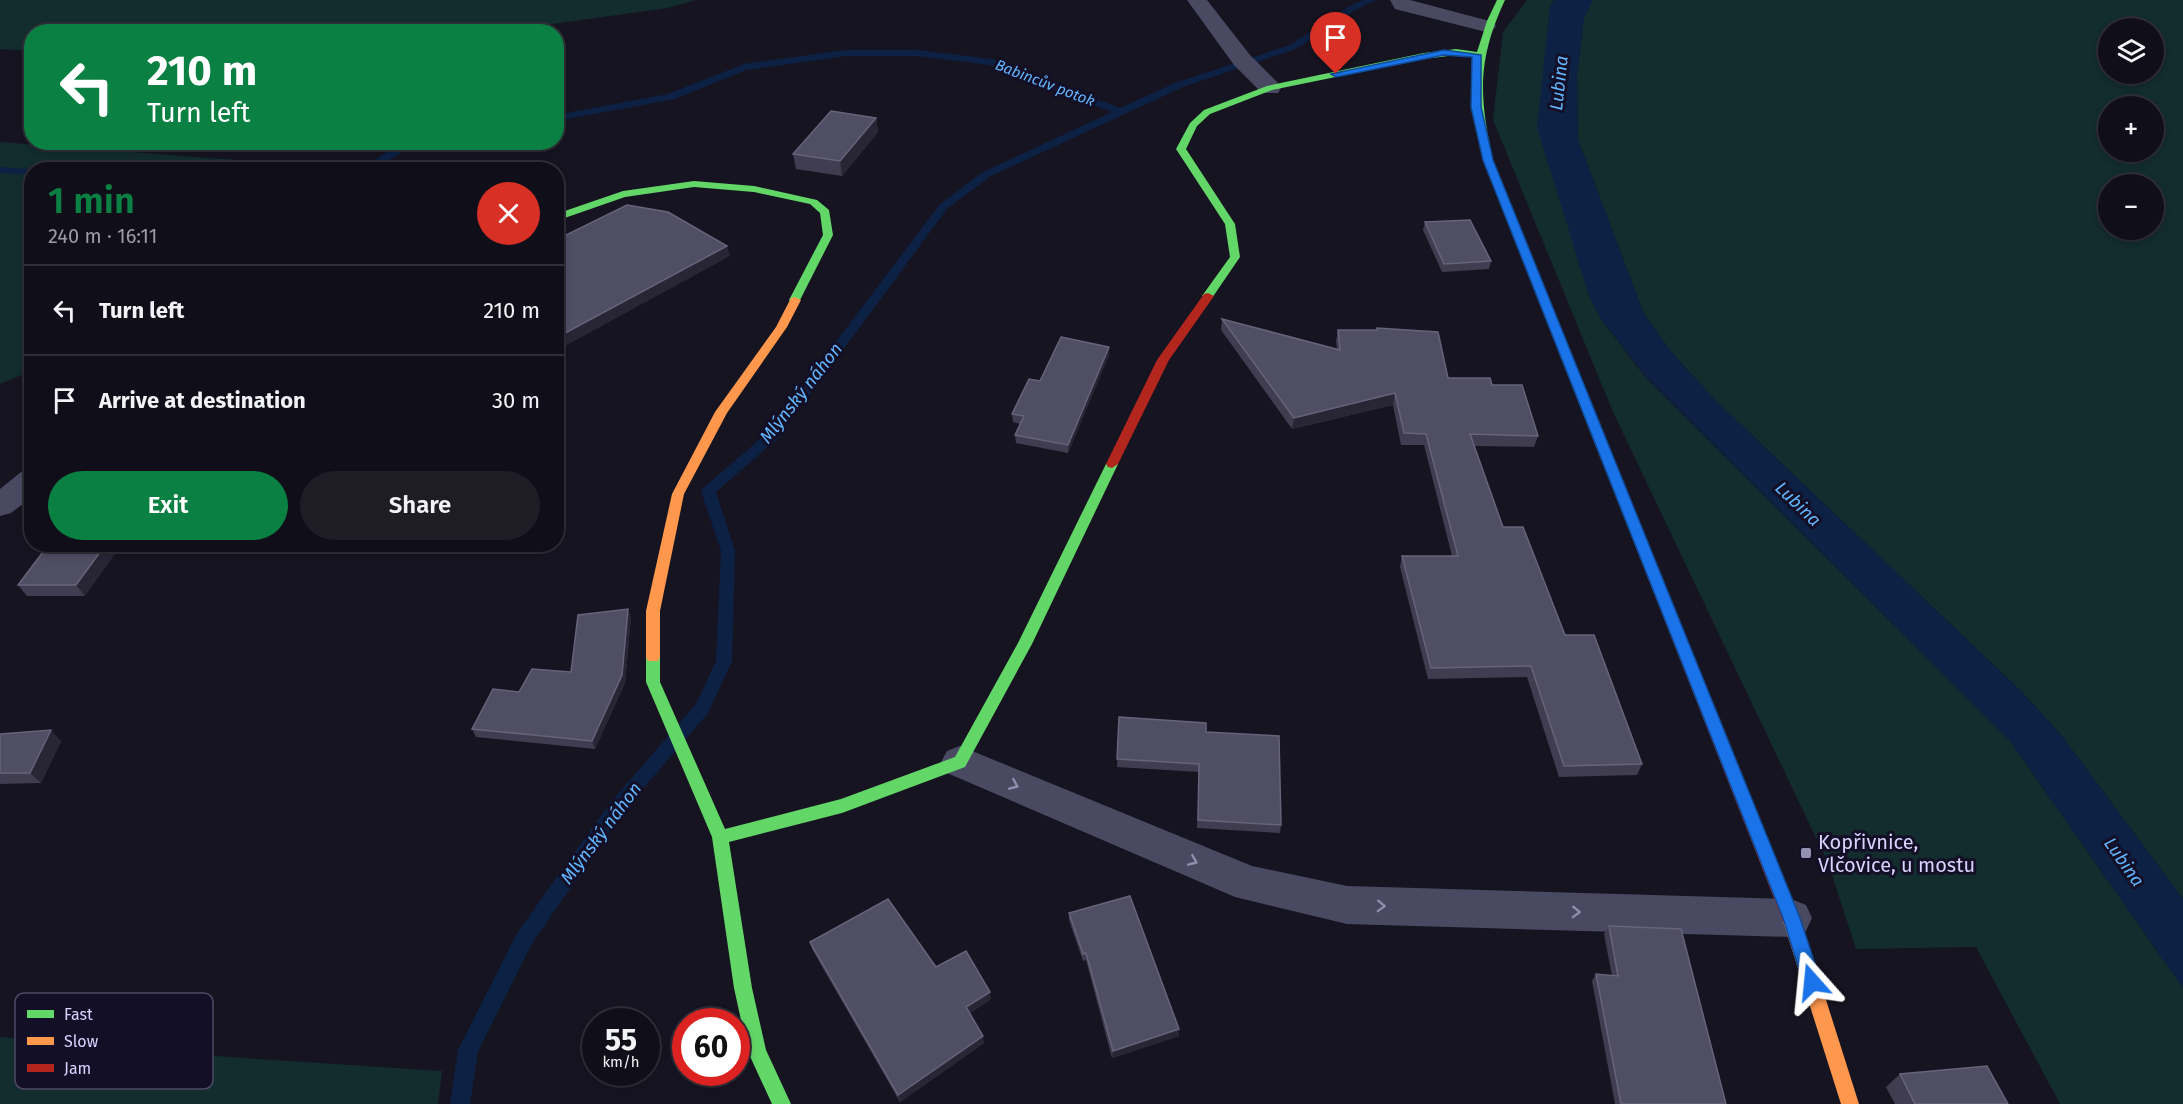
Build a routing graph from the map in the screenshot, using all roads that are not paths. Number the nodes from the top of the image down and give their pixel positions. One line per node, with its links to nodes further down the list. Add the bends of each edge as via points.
1 (1197, 0): 6 (street, via 1245,64)
2 (1400, 0): 4 (street, via 1402,4)
3 (1501, 0): 4 (street)
4 (1485, 26): 5 (street)
5 (1477, 55): 6 (street, via 1456,52 1424,56); 12 (street, via 1476,107 1488,160)
6 (1270, 88): 10 (street, via 1207,112 1184,140 1181,148 1185,158 1220,202 1231,224 1235,257 1163,360 1025,644)
7 (564, 215): 11 (street, via 623,194 694,184 754,189 813,202 825,212 828,236 781,327 721,412 678,494 653,611 653,682)
8 (24, 486): 9 (street)
9 (0, 505)
10 (960, 762): 11 (street, via 842,806); 12 (street, one-way to 12, via 1249,884 1347,905)
11 (720, 837): 13 (street, via 757,1052)
12 (1791, 918): 14 (street)
13 (782, 1104)
14 (1850, 1104)

